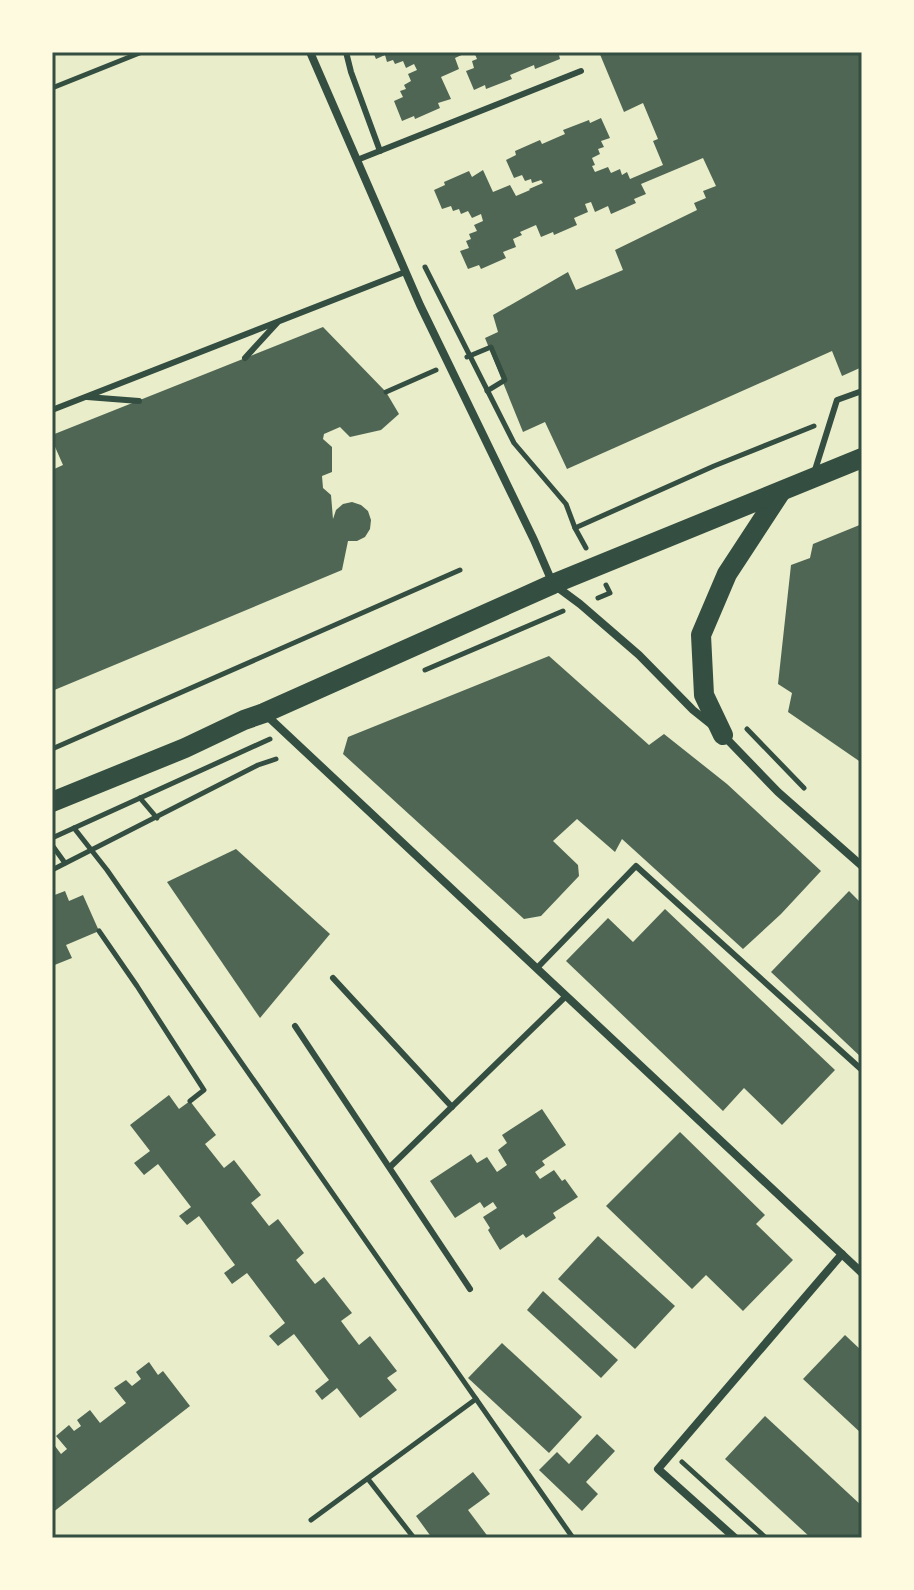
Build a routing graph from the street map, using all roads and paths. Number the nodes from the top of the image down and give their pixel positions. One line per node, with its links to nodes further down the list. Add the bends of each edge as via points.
1 (142, 52): 5 (path)
2 (310, 52): 7 (street)
3 (346, 52): 6 (lane)
4 (581, 71): 6 (lane)
5 (52, 88)
6 (380, 151): 7 (lane)
7 (357, 160): 9 (street)
8 (419, 255): 13 (path)
9 (405, 272): 10 (lane); 23 (street)
10 (280, 320): 12 (lane); 15 (lane)
11 (491, 347): 13 (path, via 505,380)
12 (245, 358)
13 (487, 391): 18 (path, via 514,443 566,504 575,528)
14 (862, 391): 18 (lane, via 837,400)
15 (84, 397): 16 (lane); 17 (lane)
16 (139, 401)
17 (52, 410)
18 (831, 420): 20 (lane)
19 (862, 458): 20 (main road)
20 (812, 480): 21 (main road)
21 (780, 493): 23 (main road); 28 (main road, via 727,574 701,635 704,695)
22 (460, 570): 30 (path)
23 (553, 584): 25 (street); 27 (main road)
24 (610, 593): 25 (path)
25 (580, 604): 26 (path); 28 (street)
26 (497, 639)
27 (264, 713): 34 (main road); 44 (street)
28 (723, 735): 32 (path, via 735,717); 41 (street)
29 (257, 746): 33 (path)
30 (52, 749)
31 (276, 759): 35 (path)
32 (805, 790)
33 (140, 798): 35 (path); 36 (path)
34 (52, 802)
35 (157, 818): 39 (path)
36 (74, 828): 37 (path); 39 (path)
37 (52, 838)
38 (52, 845): 40 (path)
39 (93, 850): 40 (path); 55 (path)
40 (66, 864): 42 (path)
41 (862, 866)
42 (52, 870)
43 (99, 931): 49 (path, via 204,1090)
44 (537, 968): 46 (street); 48 (lane, via 636,866)
45 (333, 978): 50 (lane)
46 (566, 996): 50 (lane); 52 (street)
47 (295, 1026): 51 (lane)
48 (862, 1070)
49 (190, 1101)
50 (452, 1107): 51 (lane)
51 (390, 1167): 54 (lane)
52 (842, 1254): 53 (street); 61 (street, via 658,1469)
53 (862, 1273)
54 (470, 1289)
55 (476, 1399): 57 (path); 60 (path)
56 (685, 1465): 62 (path)
57 (368, 1479): 58 (path); 59 (path)
58 (311, 1520)
59 (414, 1538)
60 (573, 1538)
61 (735, 1538)
62 (766, 1538)

